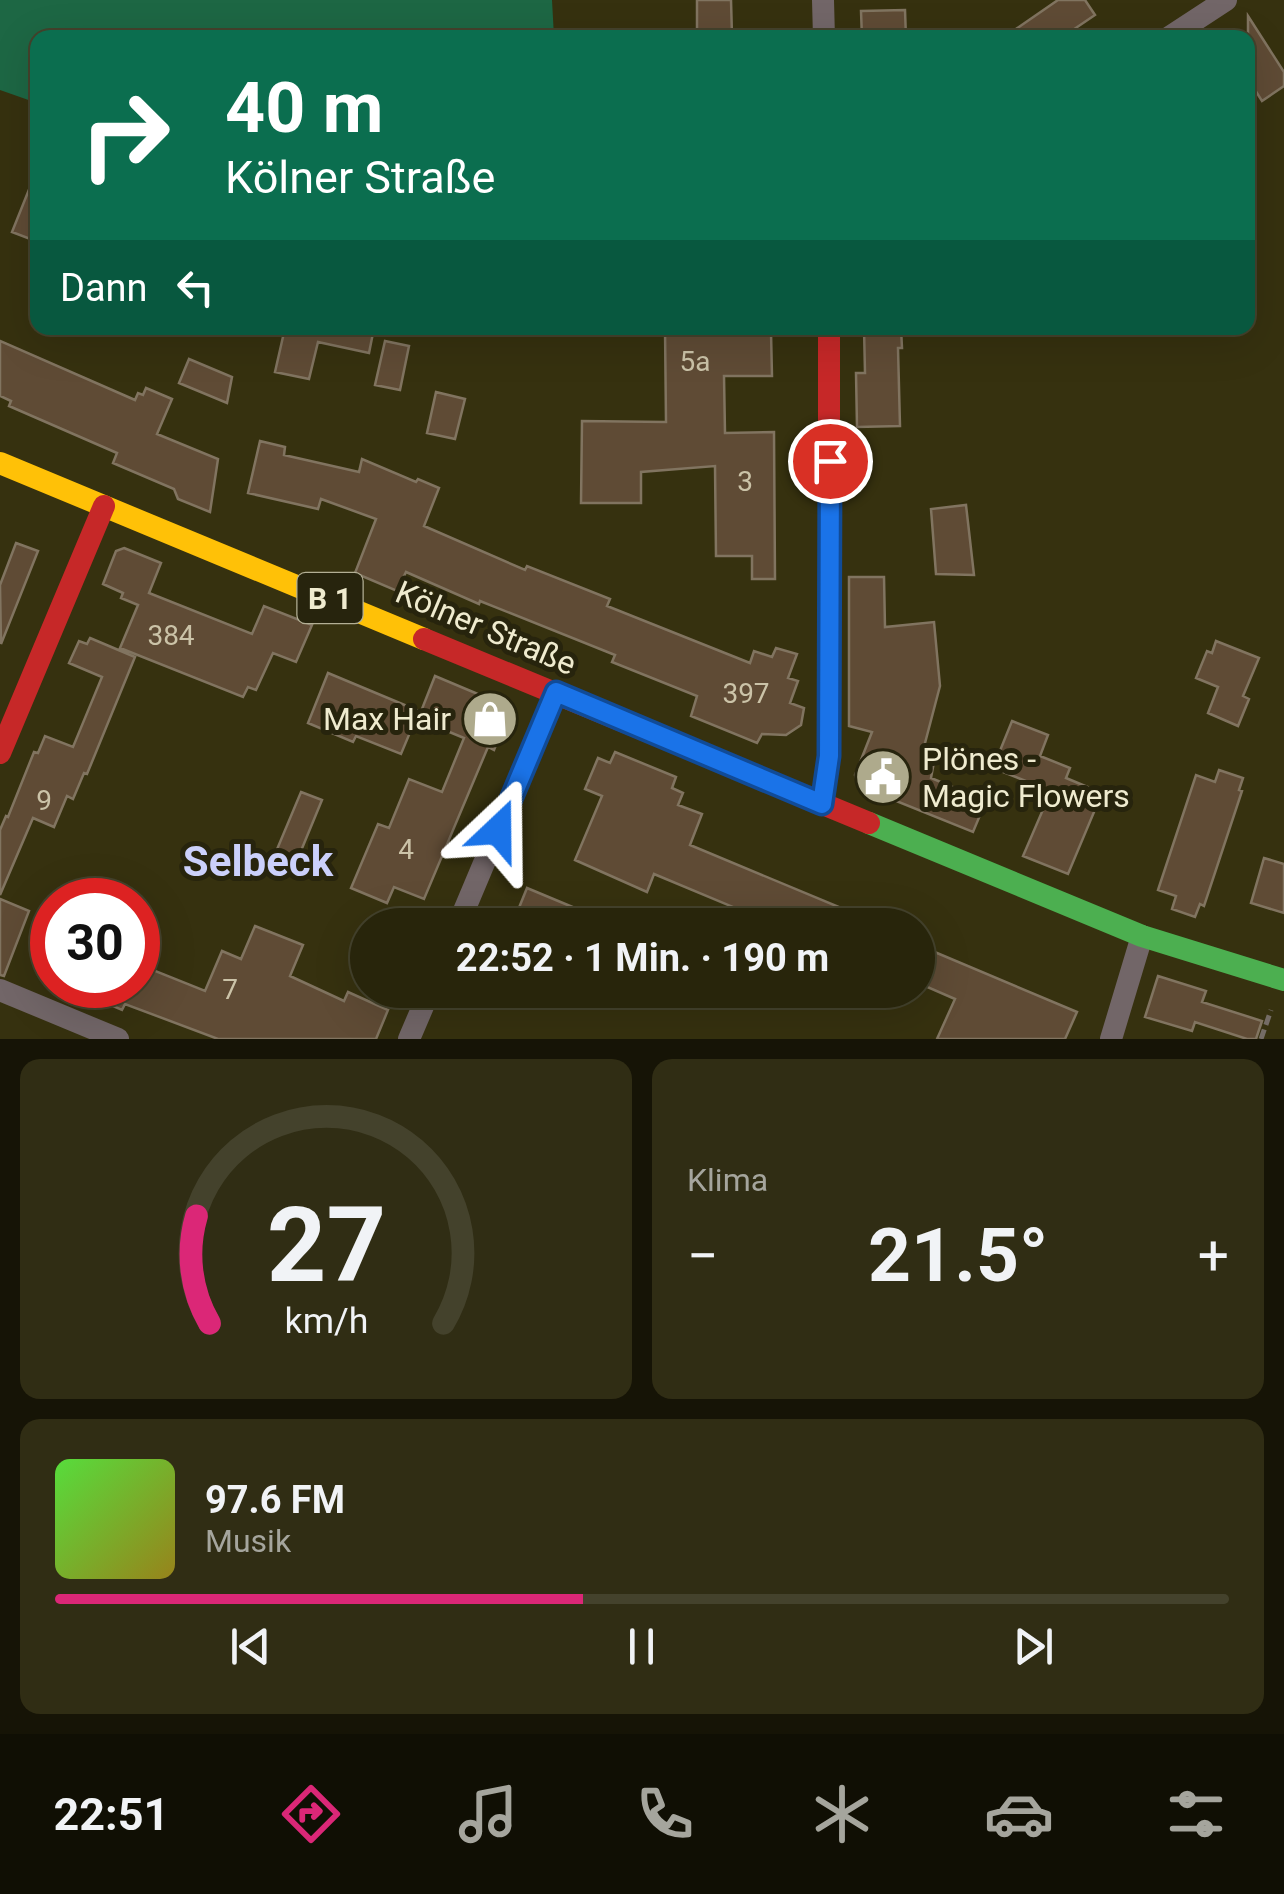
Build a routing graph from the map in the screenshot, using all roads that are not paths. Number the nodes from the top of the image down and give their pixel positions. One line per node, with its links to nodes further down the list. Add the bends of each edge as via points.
1 (823, 0): 3 (street)
2 (1226, 0): 4 (street)
3 (824, 30)
4 (1180, 30)
5 (829, 335): 10 (main road, via 829,756)
6 (0, 462): 7 (main road, Kölner Straße / B 1)
7 (104, 506): 8 (main road, Kölner Straße / B 1); 9 (main road)
8 (556, 692): 10 (main road, Kölner Straße / B 1); 11 (street)
9 (0, 752)
10 (822, 804): 12 (main road, Kölner Straße / B 1)
11 (465, 908)
12 (1142, 936): 13 (main road, Kölner Straße / B 1); 18 (street)
13 (1284, 980)
14 (0, 990): 16 (street)
15 (423, 1008): 17 (street)
16 (118, 1039)
17 (410, 1039)
18 (1111, 1039)

